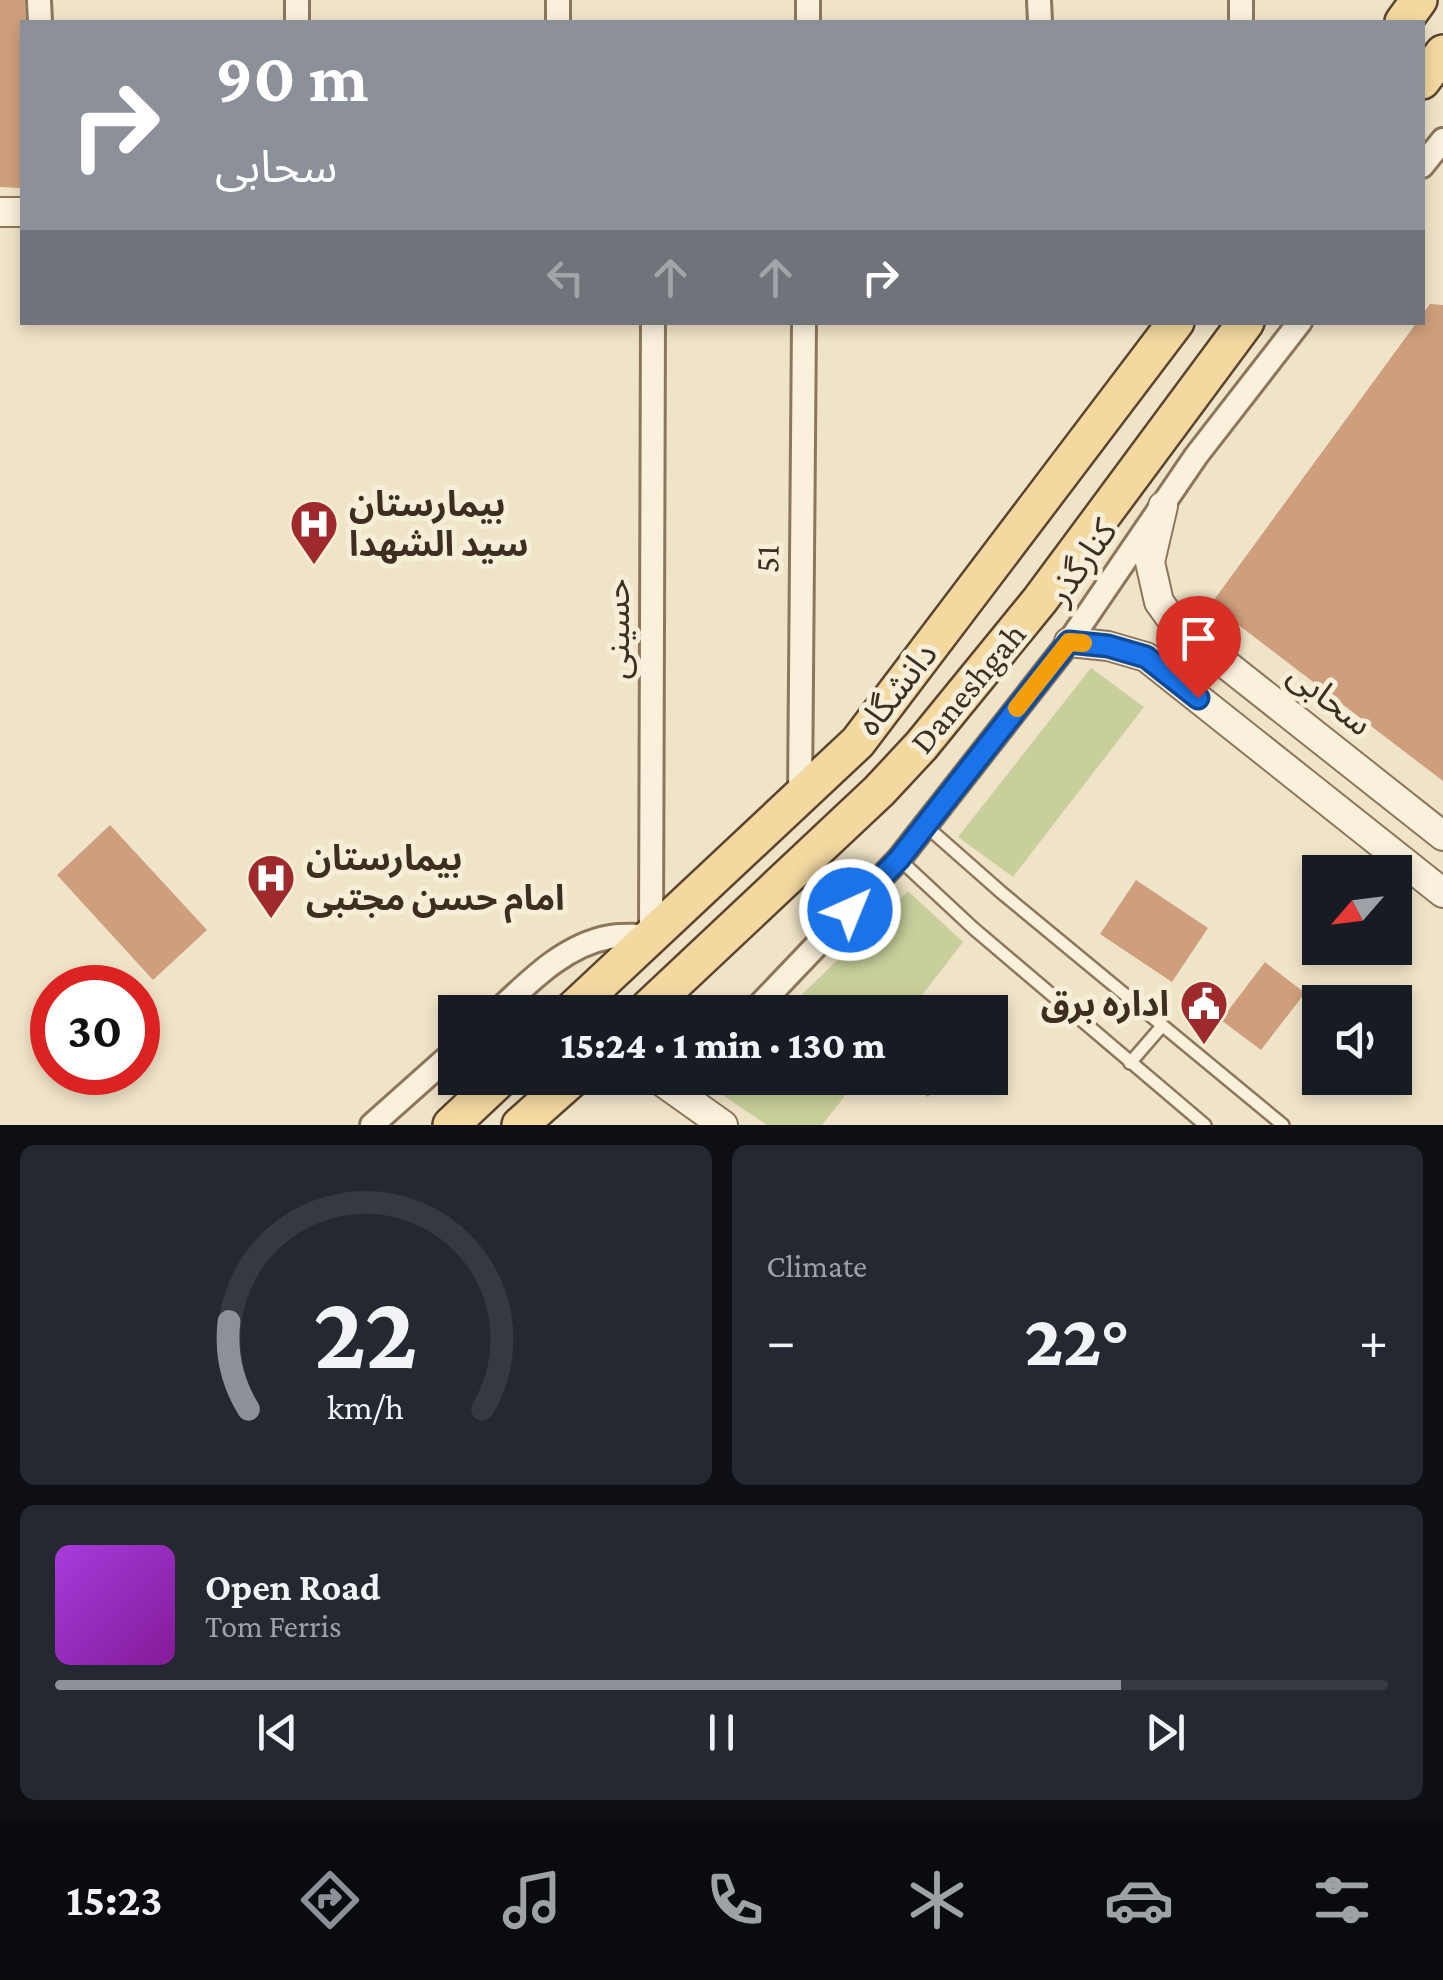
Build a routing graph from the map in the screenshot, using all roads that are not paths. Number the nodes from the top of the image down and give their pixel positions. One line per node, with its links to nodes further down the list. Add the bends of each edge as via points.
1 (1419, 0): 2 (main road)
2 (1404, 20)
3 (1443, 54): 4 (main road)
4 (1425, 77)
5 (1443, 140): 6 (street)
6 (1425, 162)
7 (654, 325): 19 (street, حسینی)
8 (804, 325): 14 (street, 51)
9 (1174, 325): 14 (main road, دانشگاه, via 858,742)
10 (1244, 325): 22 (main road, Daneshgah, via 1051,585 921,746)
11 (1298, 325): 12 (street, کنارگذر)
12 (1163, 506): 13 (street, کنارگذر); 16 (street, سحابی, via 1150,562 1159,602 1175,624)
13 (1069, 642): 15 (street, کنارگذر); 18 (street, via 1146,657)
14 (800, 796): 19 (main road, دانشگاه)
15 (925, 826): 17 (street, کنارگذر); 24 (lane)
16 (1443, 836)
17 (899, 859): 23 (street, کنارگذر); 25 (lane)
18 (1443, 893)
19 (651, 936): 20 (street, via 610,937 575,949); 21 (main road, دانشگاه)
20 (515, 995)
21 (588, 995)
22 (662, 995)
23 (768, 995)
24 (1162, 1026): 25 (lane); 35 (lane)
25 (1130, 1063): 34 (lane)
26 (438, 1066): 30 (street)
27 (484, 1095): 31 (main road)
28 (554, 1095): 32 (main road)
29 (690, 1095): 33 (street)
30 (372, 1125)
31 (452, 1125)
32 (520, 1125)
33 (723, 1125)
34 (1205, 1125)
35 (1282, 1125)

